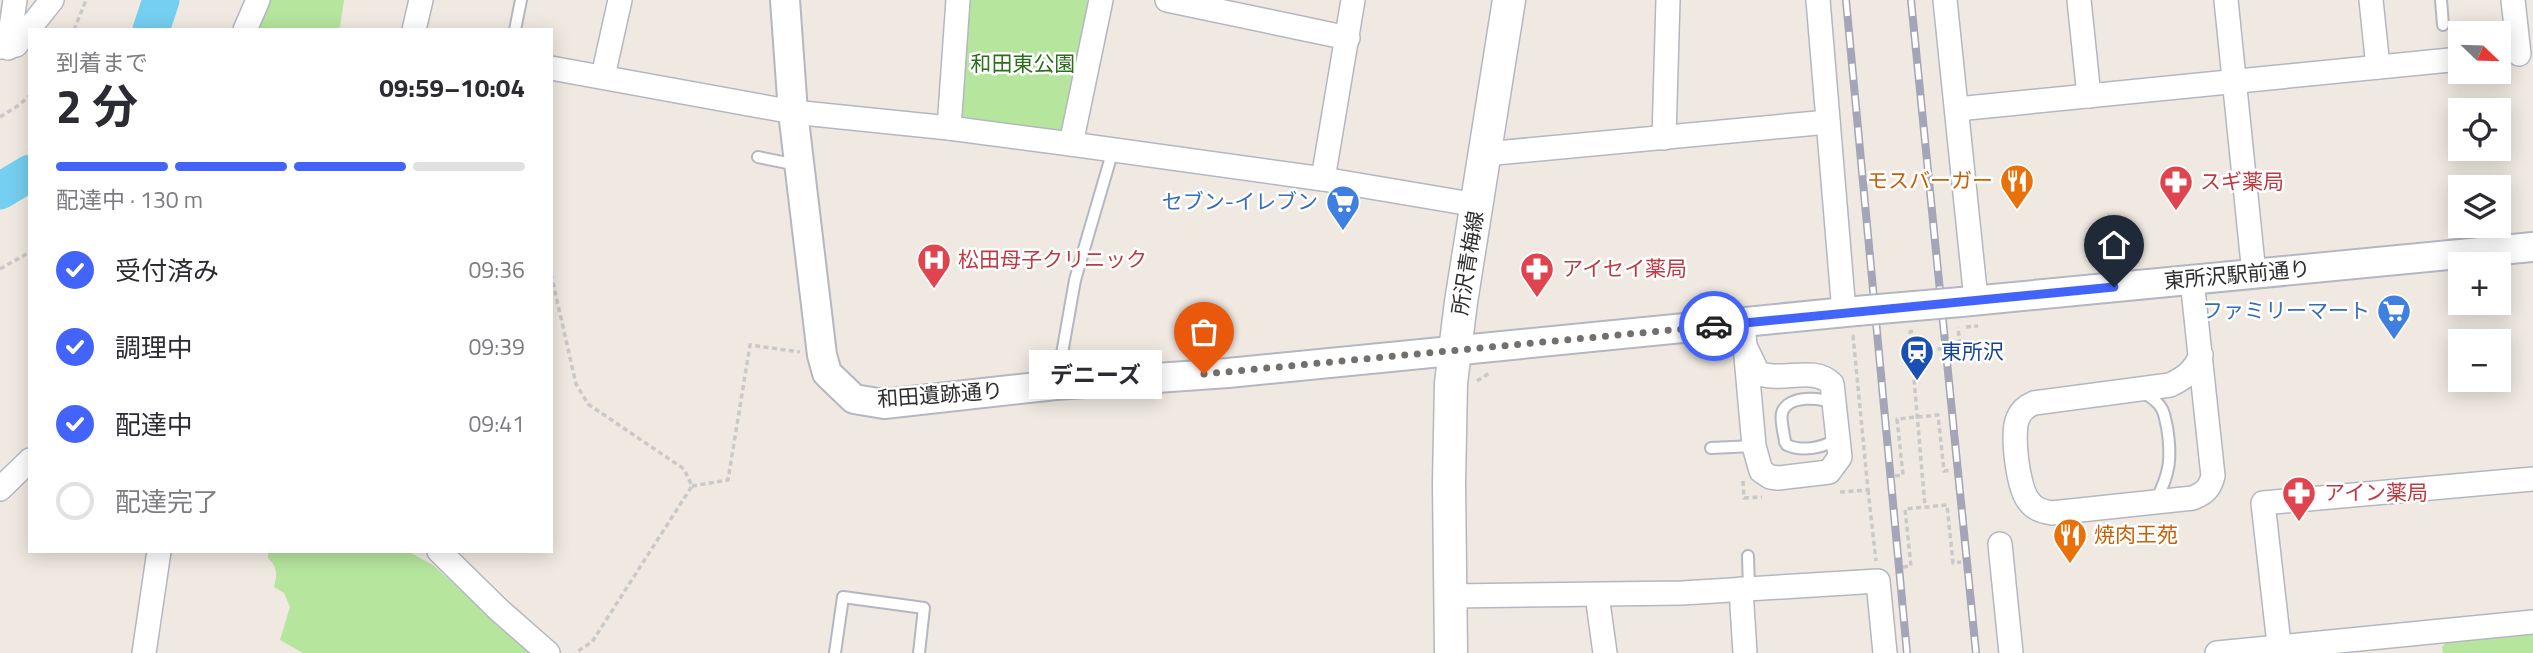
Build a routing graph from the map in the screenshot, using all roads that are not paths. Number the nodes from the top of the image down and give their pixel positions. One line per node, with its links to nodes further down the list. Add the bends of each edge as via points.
1 (15, 0): 28 (street)
2 (52, 0): 22 (street)
3 (258, 0): 23 (street)
4 (421, 0): 24 (street)
5 (521, 0): 25 (lane)
6 (620, 0): 33 (street)
7 (785, 0): 37 (street, 和田遺跡通り)
8 (958, 0): 39 (street)
9 (1101, 0): 41 (street)
10 (1167, 0): 27 (street)
11 (1353, 0): 27 (street)
12 (1508, 0): 43 (main road, 所沢青梅線)
13 (1668, 0): 40 (street)
14 (1818, 0): 38 (street)
15 (1945, 0): 36 (street)
16 (2079, 0): 35 (street)
17 (2226, 0): 34 (street)
18 (2371, 0): 31 (street)
19 (2441, 0): 21 (lane)
20 (2513, 0): 29 (street)
21 (2443, 25)
22 (30, 28)
23 (246, 28)
24 (414, 28)
25 (515, 28)
26 (28, 31): 28 (street, via 16,46)
27 (1348, 38): 46 (street)
28 (4, 48)
29 (2517, 54)
30 (2448, 60): 31 (street)
31 (2378, 67): 34 (street)
32 (553, 68): 33 (street)
33 (603, 76): 37 (street)
34 (2234, 82): 35 (street); 49 (street)
35 (2090, 96): 36 (street)
36 (1957, 109): 51 (street)
37 (793, 112): 39 (street); 45 (street, 和田遺跡通り)
38 (1829, 122): 40 (street); 52 (street)
39 (948, 128): 41 (street)
40 (1664, 138): 43 (street)
41 (1071, 144): 42 (street)
42 (1113, 150): 46 (street); 56 (lane, via 1075,280)
43 (1485, 153): 47 (main road, 所沢青梅線)
44 (758, 157): 45 (lane)
45 (799, 166): 56 (street, 和田遺跡通り, via 822,355 827,373 854,399 884,404)
46 (1323, 179): 47 (street)
47 (1477, 205): 54 (main road, 所沢青梅線)
48 (2533, 247): 49 (street, 東所沢駅前通り)
49 (2253, 274): 50 (street, 東所沢駅前通り)
50 (2192, 280): 51 (street, 東所沢駅前通り); 55 (street)
51 (1968, 314): 52 (street, 東所沢駅前通り, bridge)
52 (1847, 320): 53 (street, 和田遺跡通り)
53 (1744, 334): 54 (street, 和田遺跡通り); 58 (street, via 1758,373 1826,377 1832,384); 60 (street)
54 (1455, 349): 56 (street, 和田遺跡通り, via 1228,373); 72 (main road, 所沢青梅線, via 1449,462)
55 (2201, 355): 57 (street, via 2196,368 2184,378); 65 (street, via 2211,485 2193,498)
56 (1056, 385)
57 (2140, 391): 65 (lane, via 2160,405 2168,434 2171,459 2167,480); 65 (street, via 2025,407 2014,431 2021,488 2034,507 2052,513)
58 (1835, 407): 59 (street); 59 (lane, via 1826,400 1793,402 1782,413 1784,432 1787,445 1802,449 1827,444)
59 (1838, 435): 60 (street, via 1840,457 1829,472 1770,477 1761,471)
60 (1747, 446): 61 (lane)
61 (1710, 447)
62 (28, 462): 64 (street)
63 (2533, 479): 75 (street, via 2263,503)
64 (0, 489)
65 (2155, 502)
66 (2000, 544): 84 (street)
67 (159, 553): 76 (street)
68 (441, 553): 77 (street)
69 (1748, 556): 70 (lane)
70 (1745, 589): 71 (street); 82 (street); 83 (street, via 1878,581)
71 (1597, 595): 72 (street); 81 (street)
72 (1451, 596): 80 (main road, 所沢青梅線)
73 (2533, 622): 74 (street)
74 (2434, 643): 75 (street)
75 (2280, 650): 85 (street)
76 (144, 653)
77 (548, 653)
78 (835, 653): 79 (lane, via 843,597 924,608)
79 (919, 653)
80 (1451, 653)
81 (1605, 653)
82 (1745, 653)
83 (1885, 653)
84 (2011, 653)
85 (2217, 653)

